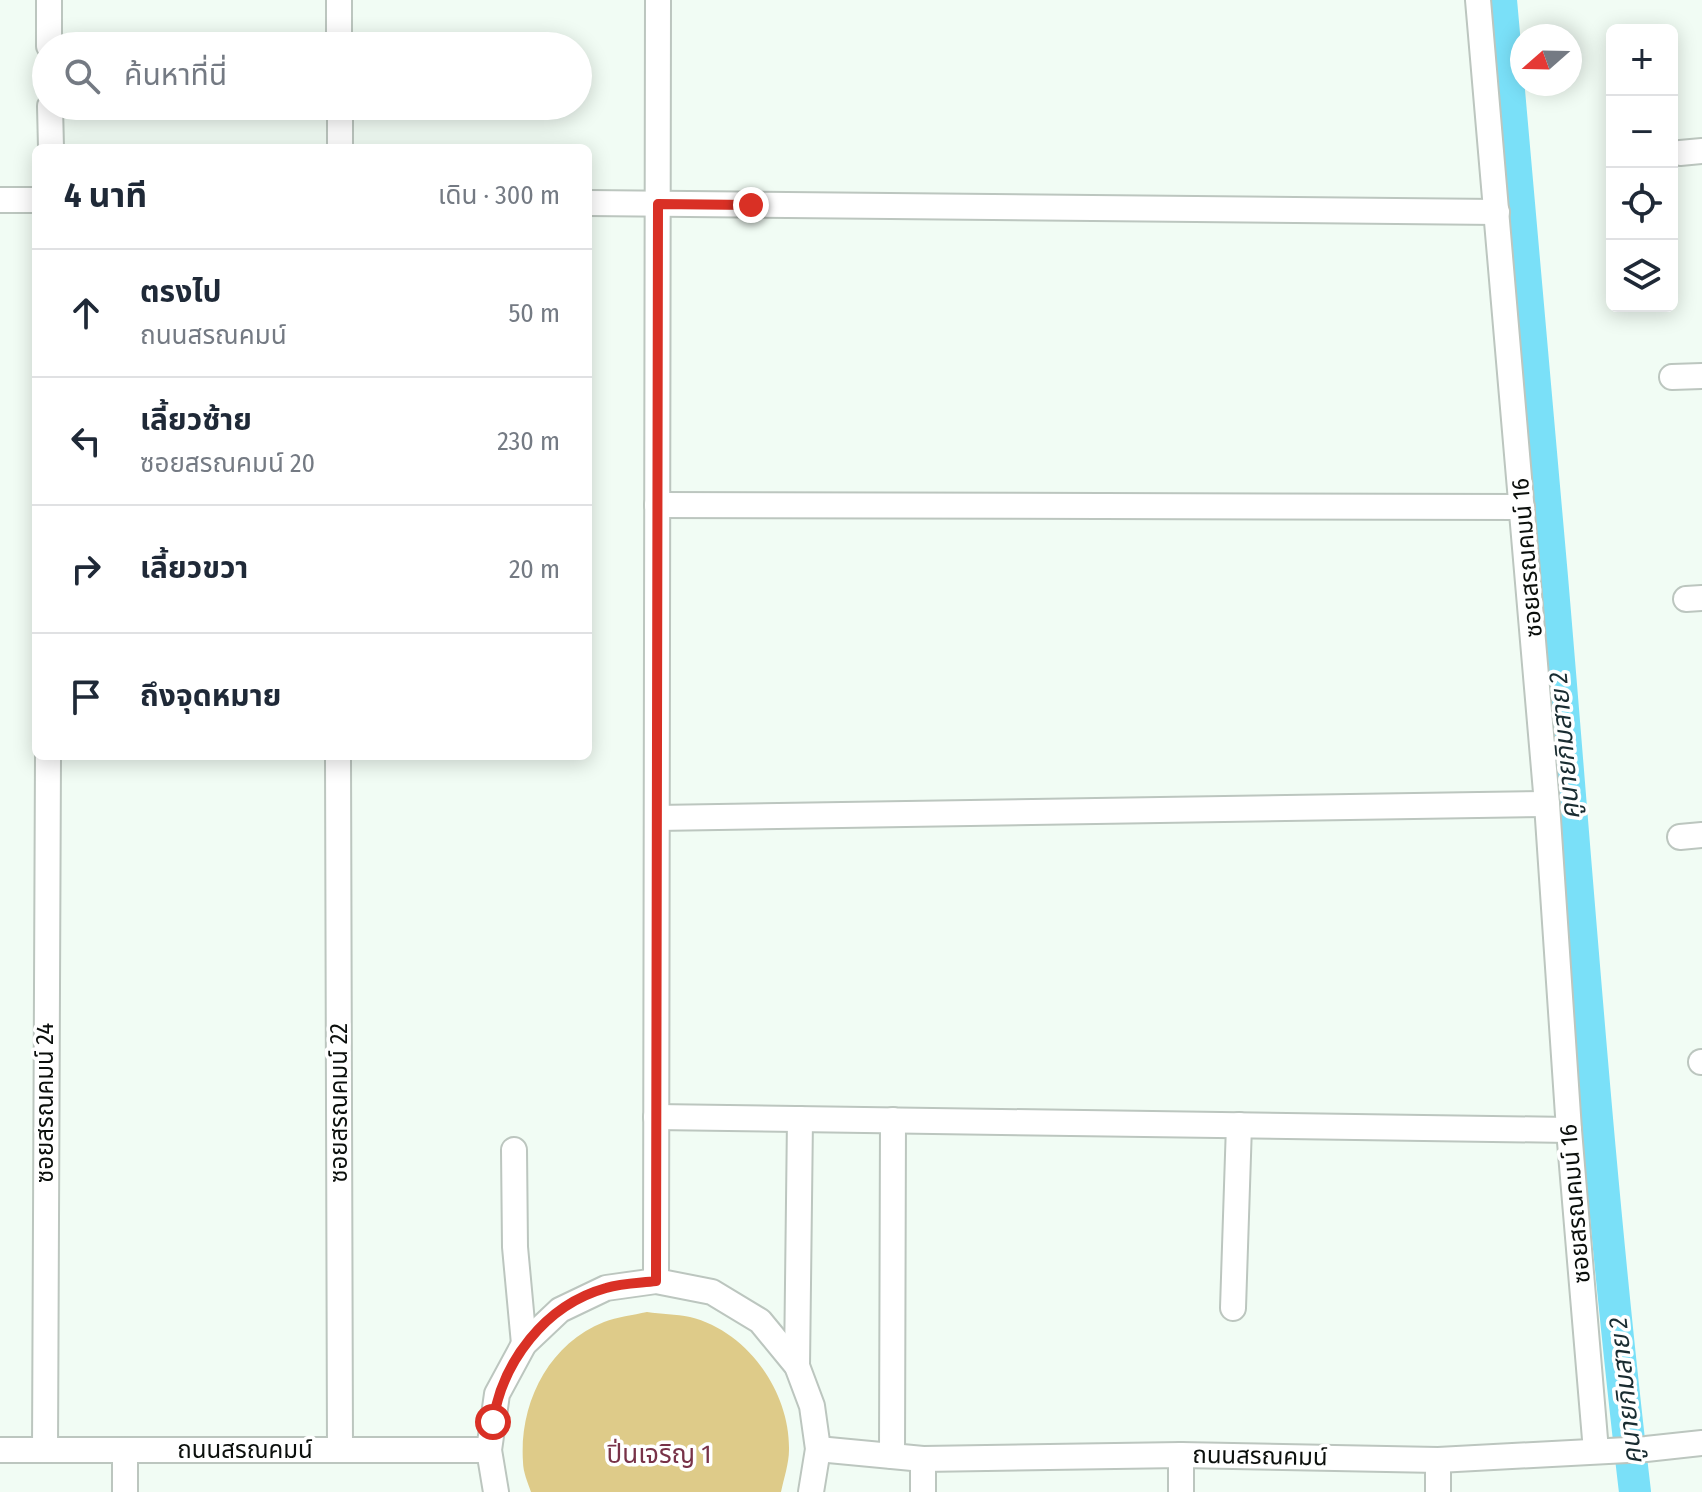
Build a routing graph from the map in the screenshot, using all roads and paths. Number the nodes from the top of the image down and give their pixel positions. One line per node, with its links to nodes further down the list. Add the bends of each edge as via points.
1 (49, 0): 5 (street)
2 (339, 0): 6 (street)
3 (658, 0): 14 (street)
4 (1478, 0): 15 (street, ซอยสรณคมน์ 16)
5 (49, 32)
6 (339, 32)
7 (50, 120): 9 (street)
8 (340, 120): 10 (street)
9 (51, 144)
10 (340, 144)
11 (0, 200): 12 (street)
12 (32, 200)
13 (592, 203): 14 (street)
14 (658, 204): 15 (street); 18 (street)
15 (1497, 212): 19 (street, ซอยสรณคมน์ 16)
16 (1702, 376): 17 (street)
17 (1672, 377)
18 (657, 505): 19 (street); 23 (street)
19 (1522, 507): 22 (street, ซอยสรณคมน์ 16)
20 (48, 760): 37 (street, ซอยสรณคมน์ 24)
21 (338, 760): 39 (street, ซอยสรณคมน์ 22)
22 (1547, 804): 23 (street); 28 (street, ซอยสรณคมน์ 16)
23 (657, 818): 24 (street)
24 (656, 1117): 25 (street); 30 (street)
25 (800, 1119): 26 (street); 33 (street)
26 (893, 1120): 27 (street); 43 (street)
27 (1239, 1125): 28 (street); 31 (street)
28 (1569, 1130): 41 (street, ซอยสรณคมน์ 16)
29 (514, 1150): 32 (street)
30 (656, 1281): 32 (street, via 594,1293 560,1310); 33 (street, via 712,1292 760,1321)
31 (1233, 1308)
32 (524, 1344): 40 (street, via 497,1394)
33 (797, 1366): 35 (street, via 812,1406)
34 (1702, 1443): 41 (street, ถนนสรณคมน์)
35 (818, 1449): 43 (street, ถนนสรณคมน์); 48 (street)
36 (0, 1450): 37 (street, ถนนสรณคมน์)
37 (45, 1450): 38 (street, ถนนสรณคมน์)
38 (125, 1450): 39 (street, ถนนสรณคมน์); 46 (street)
39 (340, 1450): 40 (street, ถนนสรณคมน์)
40 (489, 1450): 47 (street)
41 (1603, 1451): 45 (street, ถนนสรณคมน์)
42 (1181, 1455): 44 (street, ถนนสรณคมน์); 45 (street, ถนนสรณคมน์); 50 (street)
43 (892, 1456): 44 (street, ถนนสรณคมน์)
44 (923, 1459): 49 (street)
45 (1438, 1460): 51 (street)
46 (125, 1492)
47 (496, 1492)
48 (811, 1492)
49 (923, 1492)
50 (1181, 1492)
51 (1438, 1492)

